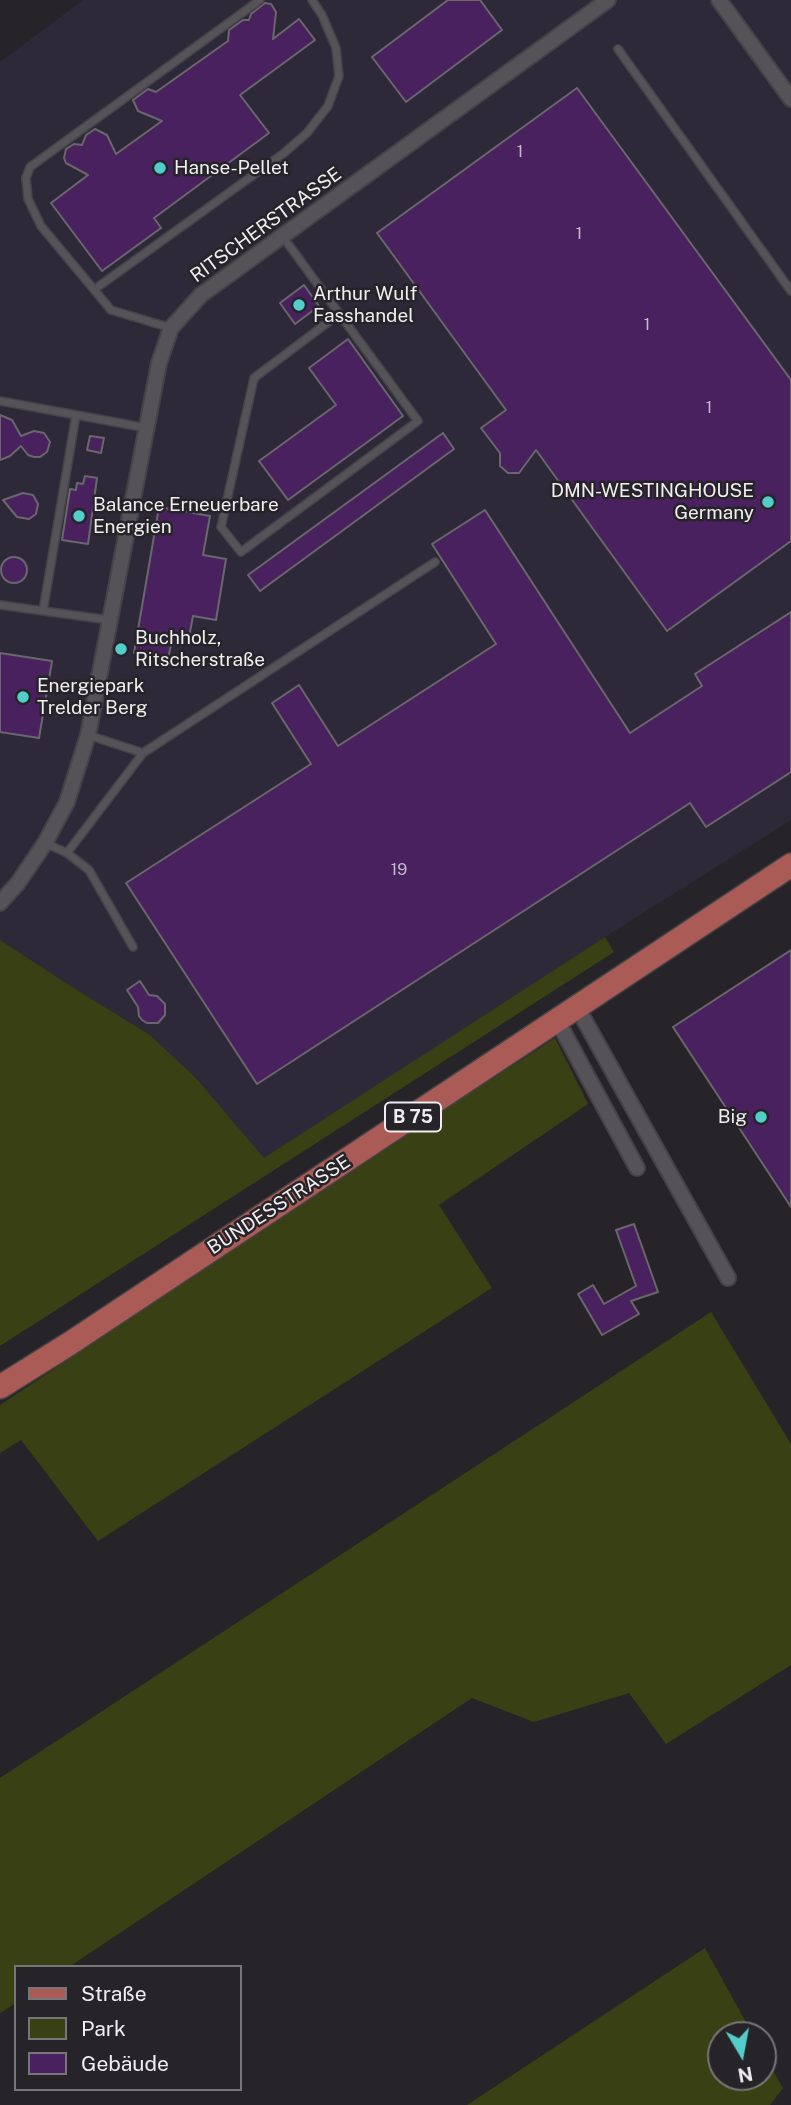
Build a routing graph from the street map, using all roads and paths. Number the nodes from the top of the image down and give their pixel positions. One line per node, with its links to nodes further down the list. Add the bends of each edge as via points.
1 (260, 0): 8 (lane, via 30,167 28,200 41,226)
2 (312, 0): 8 (lane, via 336,48 339,76 328,106 284,153)
3 (608, 0): 7 (street, RITSCHERSTRASSE)
4 (719, 0): 6 (street)
5 (618, 49): 9 (lane)
6 (791, 99)
7 (282, 236): 10 (lane); 11 (street, RITSCHERSTRASSE, via 201,295)
8 (95, 289): 11 (lane, via 111,310)
9 (791, 291)
10 (339, 314): 10 (lane, via 254,378 222,527 241,552 418,421)
11 (171, 328): 14 (street, RITSCHERSTRASSE, via 159,363)
12 (0, 401): 13 (lane)
13 (76, 415): 14 (lane); 17 (lane)
14 (147, 428): 18 (street, RITSCHERSTRASSE)
15 (435, 562): 20 (lane)
16 (0, 605): 17 (lane)
17 (43, 611): 18 (lane)
18 (109, 620): 19 (street, RITSCHERSTRASSE)
19 (88, 735): 20 (lane); 21 (street, RITSCHERSTRASSE, via 66,802)
20 (143, 753): 22 (lane)
21 (45, 843): 22 (lane); 24 (street, RITSCHERSTRASSE)
22 (67, 853): 25 (lane, via 89,870)
23 (791, 865): 26 (main road, BUNDESSTRASSE / B 75)
24 (0, 903)
25 (133, 947)
26 (577, 1007): 27 (main road, BUNDESSTRASSE / B 75); 29 (street)
27 (557, 1020): 28 (street); 30 (main road, BUNDESSTRASSE / B 75)
28 (637, 1168)
29 (728, 1278)
30 (0, 1387)

